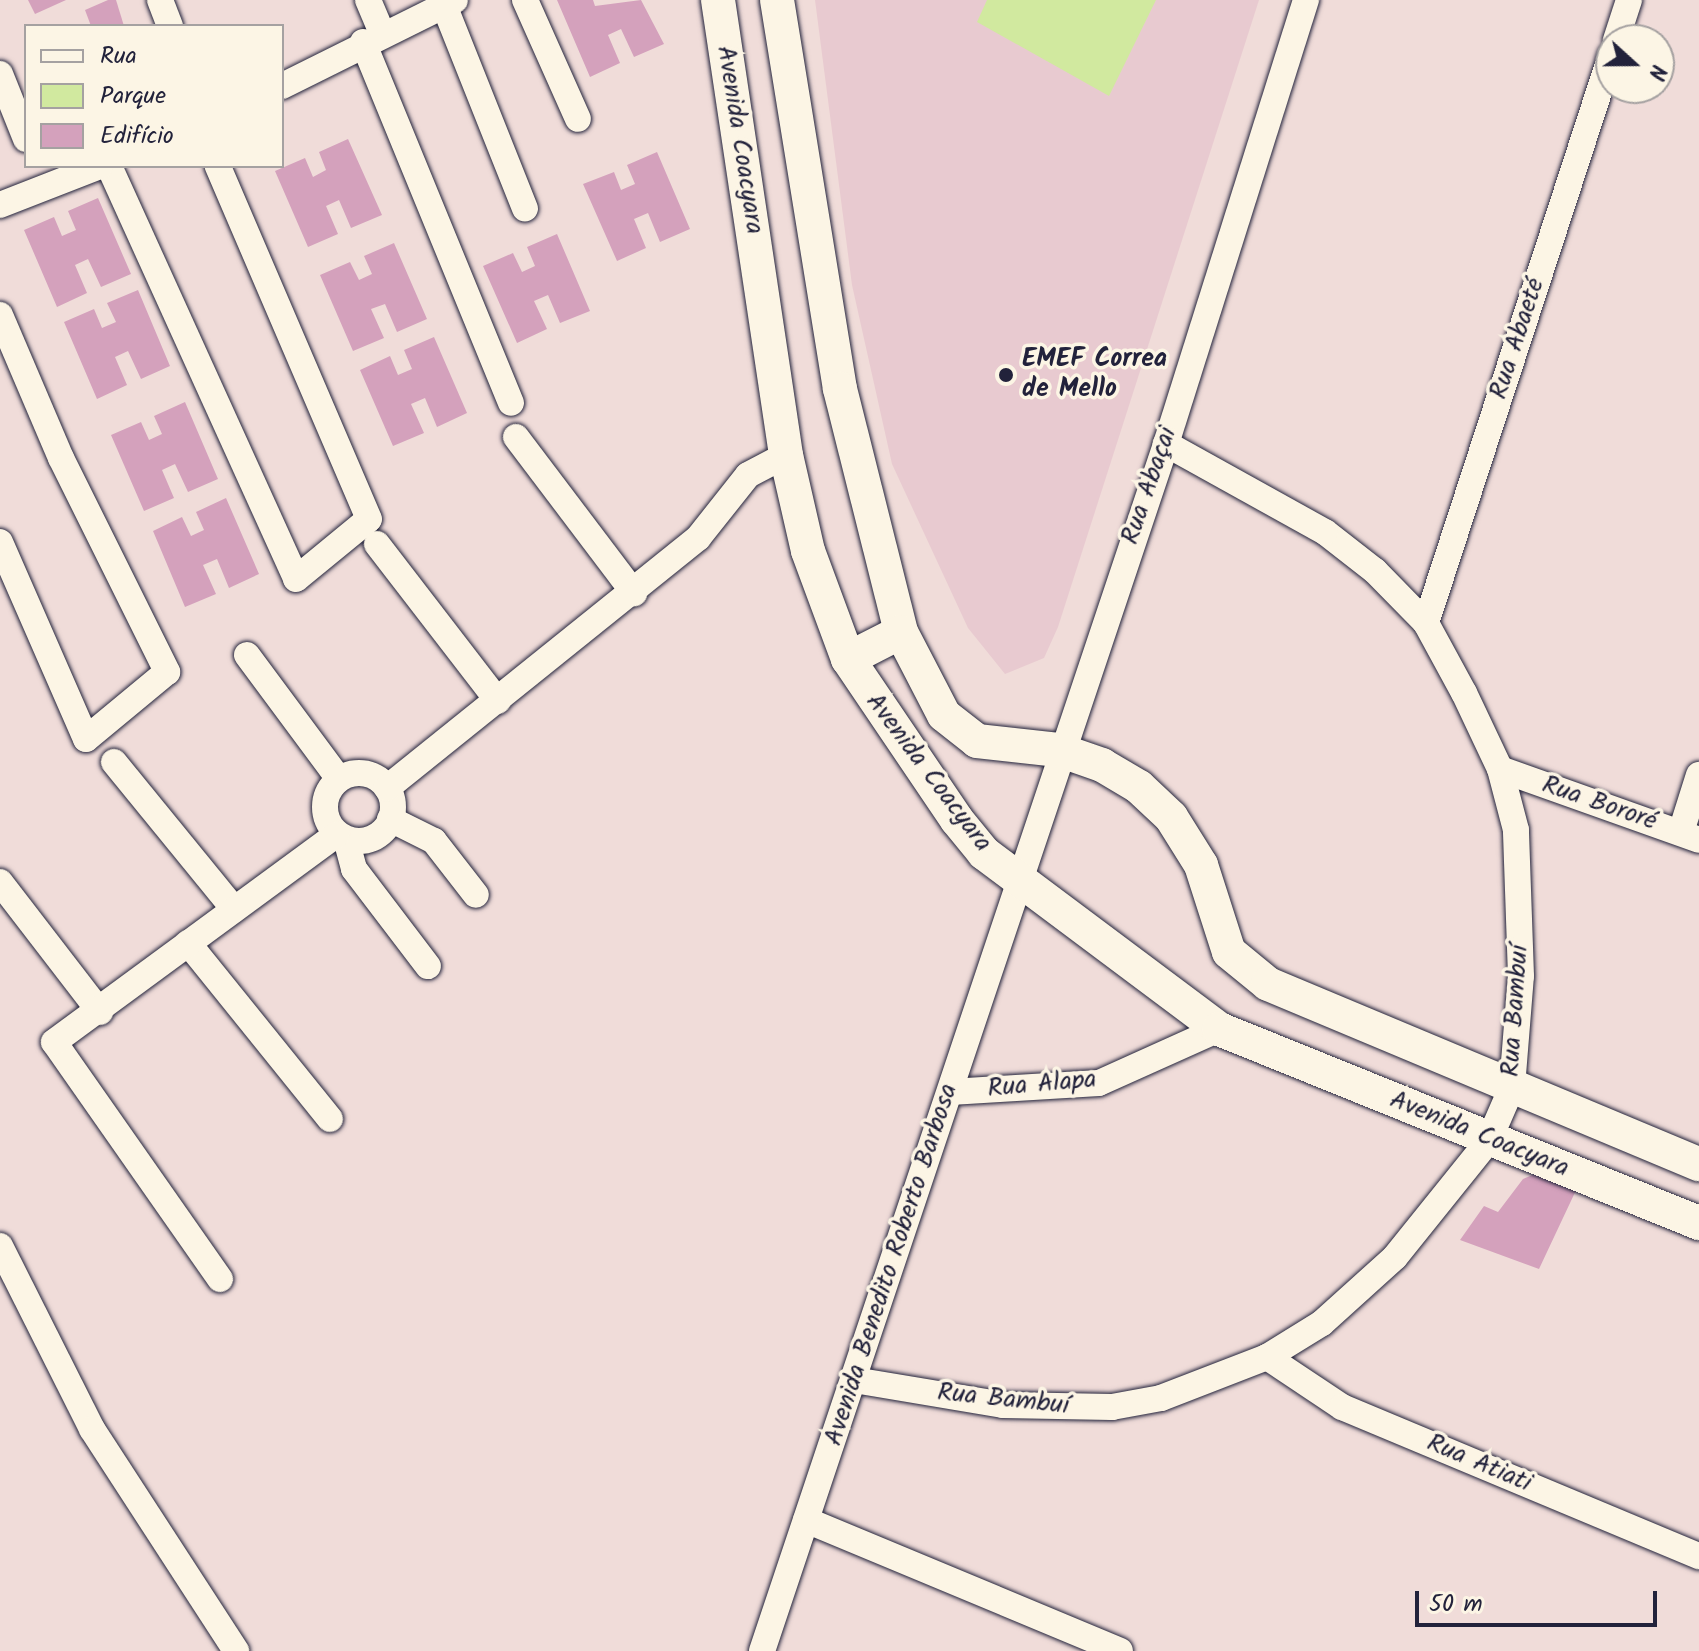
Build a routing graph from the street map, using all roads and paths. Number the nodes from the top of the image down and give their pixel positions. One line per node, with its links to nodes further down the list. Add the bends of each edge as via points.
1 (160, 0): 9 (street)
2 (368, 0): 11 (street)
3 (525, 0): 15 (street)
4 (718, 0): 27 (street, Avenida Coacyara)
5 (777, 0): 32 (street, Avenida Coacyara, via 840,389)
6 (1306, 0): 26 (street, Rua Abaçai)
7 (1629, 0): 10 (street)
8 (450, 2): 11 (street); 22 (street)
9 (169, 24)
10 (1621, 24)
11 (372, 37): 13 (street); 24 (street)
12 (0, 74): 16 (street)
13 (284, 85)
14 (1595, 104): 31 (street, Rua Abaeté)
15 (578, 119)
16 (24, 134)
17 (88, 168): 20 (street)
18 (110, 168): 19 (street, via 296,579 369,519)
19 (219, 168)
20 (41, 176): 21 (street)
21 (0, 205)
22 (525, 209)
23 (0, 315): 28 (street, via 61,458 167,672 86,739)
24 (511, 403)
25 (516, 437): 30 (street)
26 (1166, 444): 31 (street, Rua Bambuí, via 1325,532); 36 (street, Rua Abaçai)
27 (786, 455): 30 (street, via 748,475 698,538); 34 (street, Avenida Coacyara, via 808,551)
28 (0, 542)
29 (377, 544): 35 (street)
30 (634, 593): 35 (street)
31 (1426, 623): 38 (street, Rua Bambuí)
32 (901, 632): 34 (street); 36 (street, Avenida Coacyara, via 958,732 977,741)
33 (247, 655): 40 (street)
34 (848, 659): 45 (street, Avenida Coacyara, via 957,820 984,853)
35 (498, 701): 41 (street)
36 (1059, 750): 45 (street, Rua Abaçai); 53 (street, Avenida Coacyara, via 1102,765 1171,817 1201,865 1229,952 1245,969 1282,991)
37 (114, 762): 48 (street)
38 (1500, 769): 44 (street, Rua Bororé); 53 (street, Rua Bambuí, via 1516,830 1522,895)
39 (1699, 775): 44 (street)
40 (339, 779): 41 (street, via 360,772); 43 (street, via 325,799)
41 (387, 788): 42 (street)
42 (390, 819): 43 (street, via 368,839); 47 (street, via 434,841)
43 (342, 836): 48 (street); 50 (street, via 354,869)
44 (1690, 836)
45 (1020, 880): 52 (street, Avenida Coacyara); 54 (street, Avenida Benedito Roberto Barbosa)
46 (0, 882): 51 (street)
47 (476, 895)
48 (234, 909): 49 (street)
49 (188, 943): 51 (street); 55 (street)
50 (428, 966)
51 (100, 1012): 60 (street, via 54,1042)
52 (1219, 1029): 54 (street, Rua Alapa, via 1099,1083); 56 (street, Avenida Coacyara)
53 (1512, 1087): 56 (street, Rua Bambuí); 57 (street, Avenida Coacyara)
54 (950, 1092): 62 (street, Avenida Benedito Roberto Barbosa)
55 (330, 1119)
56 (1489, 1140): 58 (street, Avenida Coacyara); 61 (street, Rua Bambuí, via 1395,1257 1322,1323)
57 (1699, 1164)
58 (1699, 1223)
59 (0, 1246): 65 (street, via 92,1429)
60 (220, 1279)
61 (1267, 1357): 62 (street, Rua Bambuí, via 1161,1398 1112,1407 1003,1405); 64 (street, Rua Atiati, via 1342,1407)
62 (854, 1380): 63 (street, Avenida Benedito Roberto Barbosa)
63 (806, 1520): 66 (street, Avenida Benedito Roberto Barbosa); 67 (street)
64 (1699, 1556)
65 (236, 1651)
66 (762, 1651)
67 (1120, 1651)

